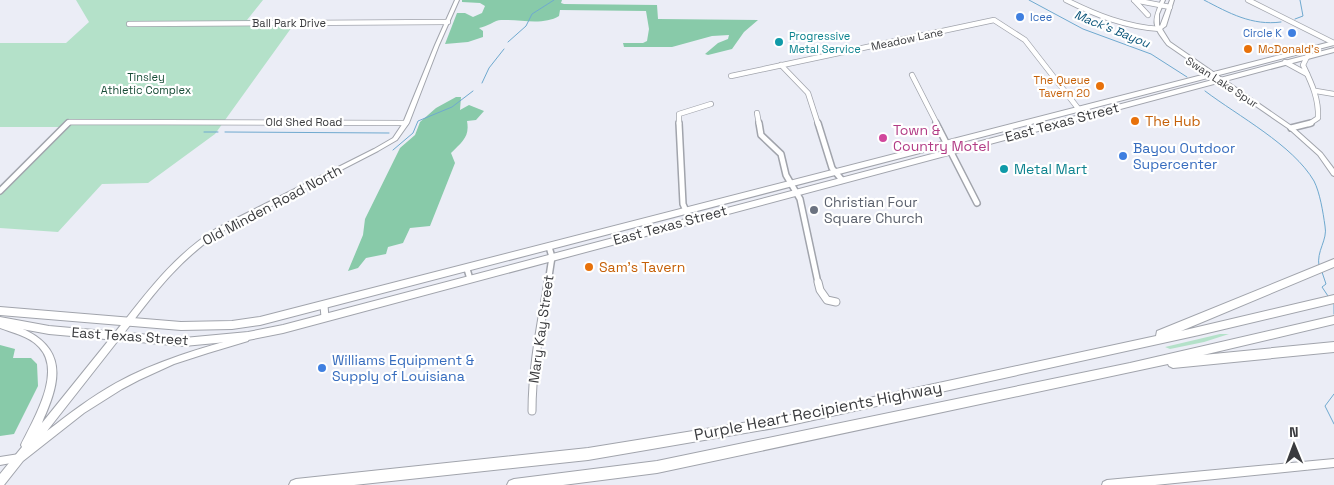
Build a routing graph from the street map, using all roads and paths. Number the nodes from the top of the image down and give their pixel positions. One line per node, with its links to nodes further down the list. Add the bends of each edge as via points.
1 (457, 0): 9 (street)
2 (1066, 0): 11 (street, via 1114,22 1139,28)
3 (1134, 0): 6 (street); 8 (street)
4 (1172, 0): 7 (main road)
5 (1248, 0): 12 (street)
6 (1162, 2): 7 (street); 11 (main road, via 1155,22)
7 (1170, 7): 11 (main road)
8 (1148, 15)
9 (448, 22): 10 (street, Ball Park Drive); 29 (street)
10 (129, 24)
11 (1160, 28): 17 (main road, Swan Lake Spur, via 1170,46)
12 (1334, 43): 17 (main road, East Texas Street)
13 (1334, 50): 14 (main road, East Texas Street)
14 (1307, 57): 15 (main road, East Texas Street); 20 (street, via 1303,65)
15 (1286, 62): 20 (street); 21 (main road, East Texas Street)
16 (781, 65): 19 (street, Meadow Lane); 28 (street, Meadow Lane, via 994,20 1025,40); 36 (street, via 808,93)
17 (1211, 74): 21 (main road, Swan Lake Spur); 24 (main road, East Texas Street)
18 (912, 75): 33 (street)
19 (731, 76)
20 (1309, 76): 22 (street)
21 (1220, 80): 26 (main road, East Texas Street); 31 (main road, Swan Lake Spur)
22 (1316, 93): 23 (street); 31 (street, via 1318,118 1308,125)
23 (1334, 96)
24 (1105, 102): 26 (street); 28 (main road, East Texas Street)
25 (711, 104): 43 (street, via 679,114)
26 (1114, 108): 28 (main road, East Texas Street)
27 (757, 112): 39 (street, via 761,135 781,154)
28 (1082, 112): 30 (main road, East Texas Street); 32 (main road, East Texas Street)
29 (406, 123): 40 (street, Old Shed Road, via 70,122); 59 (street, Old Minden Road North, via 389,143 199,243 165,273)
30 (1018, 125): 32 (street); 33 (main road, East Texas Street)
31 (1291, 128): 37 (main road, Swan Lake Spur, via 1320,154)
32 (1026, 131): 33 (main road, East Texas Street)
33 (949, 147): 34 (main road, East Texas Street); 35 (main road, East Texas Street); 42 (street)
34 (877, 161): 35 (street); 36 (main road, East Texas Street)
35 (886, 168): 38 (main road, East Texas Street)
36 (835, 173): 38 (street); 39 (main road, East Texas Street)
37 (1334, 174)
38 (842, 180): 41 (main road, East Texas Street)
39 (791, 184): 41 (street); 43 (main road, East Texas Street)
40 (0, 191)
41 (797, 192): 44 (main road, East Texas Street); 53 (street, via 820,290 827,300)
42 (977, 203)
43 (685, 212): 44 (street); 45 (main road, East Texas Street)
44 (690, 220): 46 (main road, East Texas Street)
45 (601, 234): 46 (street); 47 (main road, East Texas Street)
46 (606, 243): 48 (main road, East Texas Street)
47 (549, 247): 48 (street, Mary Kay Street); 50 (main road, East Texas Street)
48 (552, 257): 51 (main road, East Texas Street); 66 (street, Mary Kay Street, via 533,380)
49 (1334, 263): 63 (highway)
50 (467, 269): 51 (street); 54 (main road, East Texas Street)
51 (470, 279): 56 (main road, East Texas Street)
52 (1334, 299): 63 (highway, Purple Heart Recipients Highway)
53 (836, 302)
54 (324, 306): 56 (street); 59 (main road, East Texas Street, via 232,325)
55 (0, 311): 59 (main road, East Texas Street)
56 (325, 318): 61 (main road, East Texas Street)
57 (1334, 320): 65 (highway, Purple Heart Recipients Highway)
58 (0, 321): 62 (main road, East Texas Street, via 49,330)
59 (128, 322): 62 (main road)
60 (0, 325): 67 (main road, via 41,343 52,363 52,382 46,404)
61 (283, 329): 62 (main road, East Texas Street, via 205,341); 67 (main road, via 207,349 155,369 103,396)
62 (116, 336): 67 (main road)
63 (1128, 347): 71 (highway, Purple Heart Recipients Highway, via 758,426 588,454)
64 (1329, 347): 65 (highway)
65 (1130, 368): 72 (highway, Purple Heart Recipients Highway, via 657,467)
66 (532, 411)
67 (19, 458): 68 (street); 70 (main road)
68 (0, 461)
69 (1332, 463): 73 (main road)
70 (0, 482)
71 (296, 485)
72 (514, 485)
73 (1107, 485)

